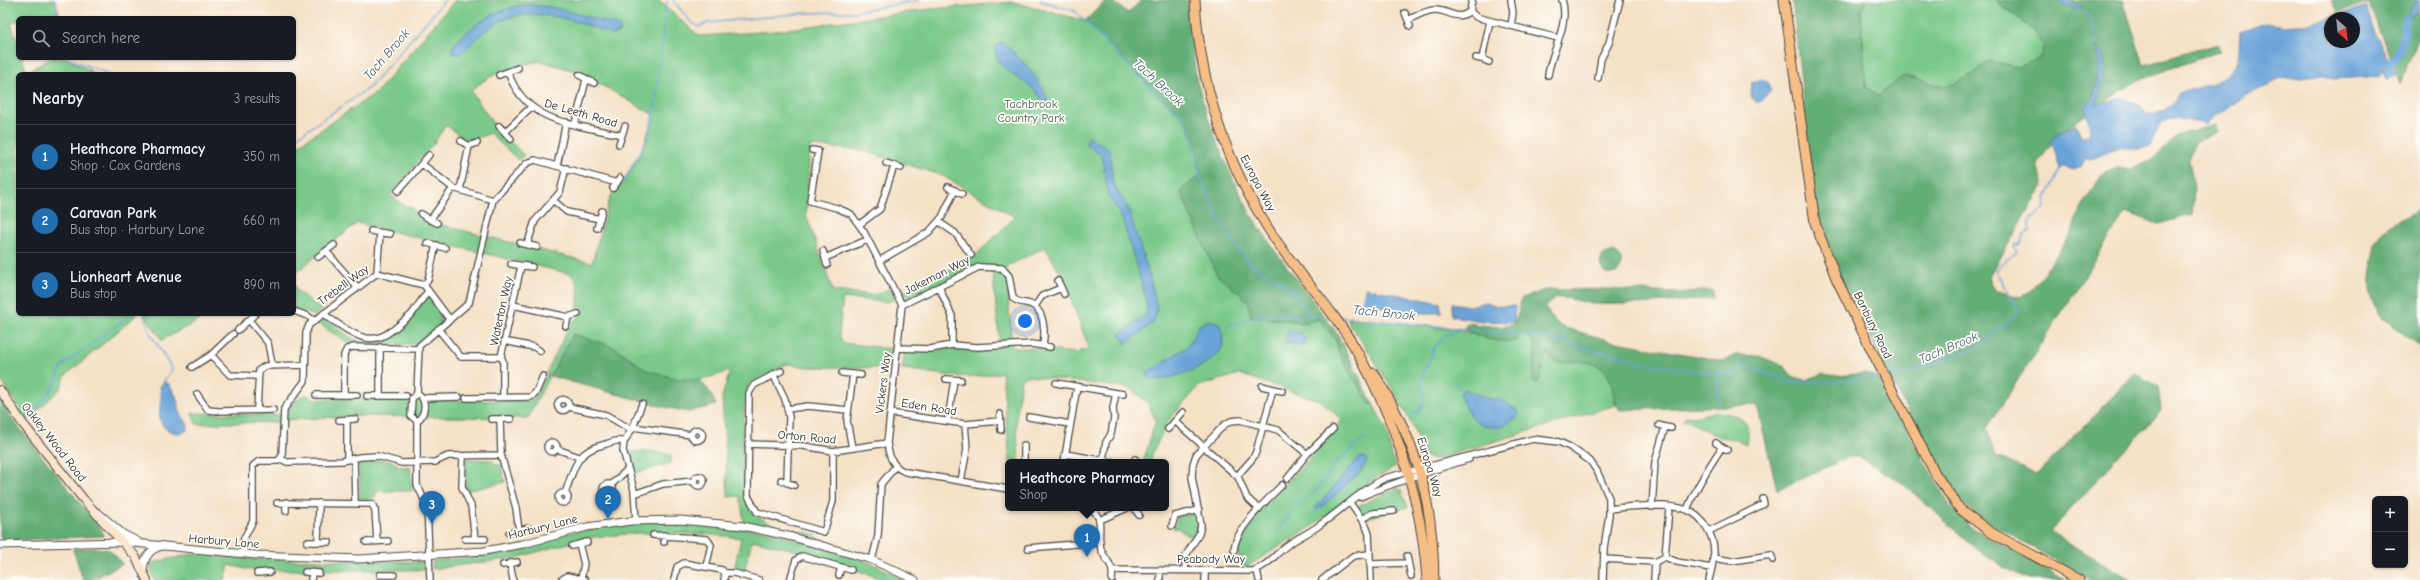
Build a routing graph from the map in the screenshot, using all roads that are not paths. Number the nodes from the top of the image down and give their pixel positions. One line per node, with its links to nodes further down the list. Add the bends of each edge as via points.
1 (1195, 0): 111 (main road, Europa Way, via 1204,72 1227,150 1264,221)
2 (1472, 0): 7 (street)
3 (1511, 0): 12 (street)
4 (1562, 0): 13 (street, via 1565,17)
5 (1620, 0): 20 (street, via 1609,44 1601,59)
6 (1784, 0): 324 (main road, Banbury Road, via 1814,223 1822,246 1876,359 1936,475 1960,509 1990,532)
7 (1470, 11): 9 (street, via 1464,16 1456,17 1433,10); 10 (street, via 1476,17)
8 (1405, 13): 9 (street)
9 (1408, 20): 11 (street)
10 (1490, 21): 12 (street); 14 (street, via 1479,58)
11 (1410, 26)
12 (1511, 26): 13 (street)
13 (1558, 38): 19 (street)
14 (1489, 62)
15 (518, 68): 16 (street)
16 (508, 72): 17 (street); 23 (street, De Leeth Road, via 518,94)
17 (499, 75)
18 (579, 75): 21 (street)
19 (1548, 75)
20 (1598, 78)
21 (586, 80): 22 (street); 25 (street)
22 (594, 83)
23 (530, 107): 24 (street, De Leeth Road, via 542,116); 28 (street)
24 (566, 122): 25 (street, De Leeth Road); 39 (street)
25 (575, 124): 29 (street, De Leeth Road)
26 (499, 126): 28 (street)
27 (625, 126): 29 (street, De Leeth Road)
28 (506, 132): 30 (street)
29 (621, 135): 33 (street, De Leeth Road)
30 (511, 139)
31 (461, 141): 34 (street)
32 (477, 143): 34 (street)
33 (619, 144)
34 (469, 146): 46 (street)
35 (818, 151): 58 (street, via 810,201 852,214)
36 (429, 155): 38 (street)
37 (886, 163): 40 (street)
38 (422, 164): 44 (street); 48 (street)
39 (556, 166): 41 (street); 50 (street, via 538,160 529,162)
40 (894, 166): 42 (street); 58 (street, via 880,209)
41 (566, 168): 45 (street, via 618,181); 51 (street, via 560,192)
42 (901, 168)
43 (948, 187): 47 (street)
44 (453, 188): 46 (street); 55 (street)
45 (613, 188)
46 (460, 190): 50 (street)
47 (955, 190): 49 (street); 56 (street)
48 (398, 191)
49 (962, 194)
50 (493, 200): 98 (street, via 470,301 466,308)
51 (554, 201): 54 (street, via 567,212); 68 (street, via 535,221)
52 (602, 211): 54 (street)
53 (421, 214): 55 (street)
54 (600, 219): 59 (street)
55 (430, 220): 57 (street)
56 (939, 222): 73 (street, via 955,233); 76 (street, via 921,238)
57 (437, 223)
58 (860, 224): 63 (street)
59 (597, 228)
60 (371, 231): 61 (street)
61 (380, 233): 62 (street); 81 (street)
62 (390, 234)
63 (867, 240): 75 (street); 76 (street)
64 (427, 243): 67 (street)
65 (520, 243): 68 (street)
66 (334, 245): 71 (street)
67 (436, 245): 69 (street); 83 (street, via 428,280)
68 (527, 245): 70 (street)
69 (445, 248)
70 (537, 248)
71 (326, 251): 74 (street); 84 (street)
72 (823, 251): 75 (street)
73 (971, 255)
74 (318, 258)
75 (825, 258): 78 (street)
76 (879, 261): 90 (street)
77 (511, 264): 79 (street)
78 (827, 265)
79 (521, 266): 80 (street); 89 (street, Waterton Way)
80 (532, 267)
81 (377, 273): 83 (street, Trebell Way); 84 (street, Trebell Way)
82 (1058, 281): 86 (street)
83 (424, 285): 87 (street)
84 (357, 287): 93 (street, Trebell Way)
85 (939, 287): 90 (street, Jakeman Way); 91 (street, Jakeman Way, via 979,266 999,267 1008,273 1012,295 1016,301); 103 (street, via 952,316)
86 (1061, 288): 88 (street); 91 (street, via 1042,296)
87 (428, 291): 93 (street, via 412,314 379,338 358,337); 98 (street)
88 (1064, 294)
89 (513, 305): 96 (street); 102 (street, Waterton Way)
90 (902, 305): 109 (street, Vickers Way)
91 (1034, 306): 104 (street, via 1044,326)
92 (296, 312): 99 (street)
93 (324, 313): 99 (street, Trebell Way)
94 (578, 314): 96 (street)
95 (253, 316): 97 (street)
96 (568, 317): 100 (street)
97 (249, 320): 113 (street); 115 (street, via 268,343)
98 (450, 320): 101 (street)
99 (314, 321): 116 (street, Trebell Way, via 306,333)
100 (566, 326)
101 (438, 329): 108 (street, via 423,341); 114 (street, Waterton Way, via 461,357)
102 (504, 341): 105 (street); 114 (street, Waterton Way)
103 (952, 344): 104 (street, via 977,347); 109 (street, via 930,349)
104 (1043, 345): 107 (street)
105 (526, 346): 110 (street); 112 (street)
106 (380, 347): 108 (street); 139 (street, via 347,349 344,355); 142 (street)
107 (1050, 347)
108 (419, 348): 136 (street)
109 (898, 348): 155 (street, Vickers Way)
110 (540, 351)
111 (1357, 352): 202 (main road, Europa Way); 202 (main road, Europa Way, via 1373,371 1402,422)
112 (524, 353)
113 (211, 355): 117 (street); 123 (street, via 230,375)
114 (501, 357): 145 (street)
115 (272, 365): 116 (street); 123 (street, via 262,368)
116 (305, 365): 192 (street, Trebell Way, via 303,386 286,404)
117 (192, 367)
118 (781, 371): 120 (street)
119 (842, 373): 121 (street)
120 (774, 374): 151 (street); 180 (street, via 750,389)
121 (853, 374): 122 (street); 153 (street)
122 (861, 375)
123 (257, 376): 150 (street)
124 (543, 376): 145 (street, via 531,397)
125 (946, 379): 126 (street)
126 (954, 380): 127 (street); 164 (street)
127 (961, 380)
128 (1056, 383): 130 (street)
129 (1262, 386): 131 (street)
130 (1077, 387): 134 (street); 169 (street)
131 (1273, 389): 133 (street); 170 (street)
132 (0, 390): 222 (main road, Oakley Wood Road)
133 (1282, 392)
134 (1116, 393): 137 (street); 197 (street, via 1111,434 1106,442)
135 (197, 394): 150 (street, via 208,410)
136 (417, 394): 146 (street); 165 (street, via 412,398 411,408 412,416)
137 (1123, 394)
138 (316, 395): 139 (street)
139 (344, 395): 140 (street)
140 (357, 395)
141 (367, 396): 142 (street)
142 (380, 396): 143 (street)
143 (406, 396)
144 (459, 397): 146 (street)
145 (503, 397): 147 (street)
146 (422, 398): 165 (street, via 423,413)
147 (466, 398)
148 (642, 404): 172 (street)
149 (569, 407): 172 (street, via 606,415)
150 (257, 409): 152 (street)
151 (788, 409): 153 (street, via 808,406); 181 (street)
152 (273, 410)
153 (848, 410): 184 (street)
154 (1183, 412): 167 (street)
155 (890, 413): 164 (street, Eden Road); 178 (street, Vickers Way)
156 (1000, 414): 166 (street)
157 (1029, 417): 169 (street)
158 (355, 419): 163 (street)
159 (491, 419): 160 (street)
160 (500, 419): 161 (street); 189 (street)
161 (511, 419)
162 (339, 420): 163 (street)
163 (347, 420): 198 (street)
164 (948, 420): 168 (street, Eden Road)
165 (417, 421): 199 (street)
166 (1000, 421): 168 (street, Eden Road); 175 (street)
167 (1175, 421): 173 (street); 183 (street)
168 (965, 424): 207 (street, via 967,449)
169 (1070, 424): 187 (street)
170 (1262, 425): 183 (street, via 1240,420 1231,421); 188 (street, via 1284,433); 203 (street, via 1253,458)
171 (1659, 426): 221 (street, via 1668,428 1654,462)
172 (632, 429): 176 (street); 177 (street)
173 (1168, 429)
174 (1333, 429): 188 (street)
175 (1001, 430)
176 (691, 435)
177 (624, 442): 191 (street, via 600,445); 201 (street)
178 (887, 443): 184 (street, Orton Road); 200 (street, Vickers Way)
179 (1716, 443): 227 (street, via 1724,449 1699,481)
180 (748, 444): 181 (street, Orton Road); 186 (street, via 748,496 757,512 824,532 833,501)
181 (788, 445): 186 (street, Orton Road); 208 (street)
182 (1024, 445): 194 (street)
183 (1205, 446): 203 (street); 226 (street, via 1196,456 1192,470)
184 (852, 448): 186 (street, Orton Road)
185 (557, 449): 191 (street)
186 (834, 451)
187 (1065, 454): 195 (street); 196 (street)
188 (1308, 454): 204 (street)
189 (501, 455): 190 (street); 239 (street, via 516,508 515,518)
190 (463, 456): 199 (street, via 448,456 435,462); 245 (street, via 462,487 471,506)
191 (579, 457): 213 (street)
192 (281, 458): 198 (street, via 287,462); 264 (street, via 275,462 259,461 253,466 253,521 244,538)
193 (354, 458): 198 (street); 199 (street, via 377,456 402,463); 218 (street)
194 (1024, 459)
195 (1064, 459)
196 (1097, 459)
197 (1103, 459)
198 (347, 460)
199 (417, 463): 266 (street, via 417,488 427,505)
200 (895, 467): 207 (street, via 906,472); 271 (street, via 881,484 878,536)
201 (627, 470): 209 (street); 214 (street)
202 (1415, 473): 219 (street, Peabody Way, via 1357,498); 225 (street, Peabody Way, via 1533,439 1547,440 1580,453 1597,471 1609,498); 319 (main road, Europa Way); 320 (main road, Europa Way, via 1431,520)
203 (1237, 476): 224 (street, via 1247,498)
204 (1287, 479)
205 (781, 480): 208 (street)
206 (694, 481): 214 (street, via 663,484)
207 (961, 481): 212 (street)
208 (787, 482): 210 (street)
209 (612, 485)
210 (794, 485)
211 (1282, 485): 224 (street)
212 (1005, 488)
213 (565, 493)
214 (634, 494): 236 (street)
215 (286, 502): 216 (street); 217 (street); 228 (street)
216 (277, 503)
217 (319, 503): 218 (street); 250 (street)
218 (355, 503): 253 (street, via 372,504 374,507)
219 (1350, 504): 234 (street); 287 (street, Peabody Way, via 1285,547)
220 (1764, 504): 240 (street)
221 (1652, 507): 223 (street); 225 (street)
222 (90, 508): 248 (main road, Oakley Wood Road); 257 (street, Oakley Wood Road, via 106,518 123,534)
223 (1669, 508): 227 (street); 269 (street)
224 (1259, 509): 263 (street, via 1234,543)
225 (1610, 509): 272 (street)
226 (1200, 510): 237 (street, via 1175,516); 286 (street, via 1199,534 1187,553)
227 (1687, 510): 240 (street)
228 (286, 511)
229 (1093, 511): 235 (street)
230 (1120, 511): 235 (street)
231 (1136, 511): 233 (street)
232 (1394, 511): 234 (street, via 1373,513)
233 (1139, 515)
234 (1361, 519): 265 (street, via 1369,534)
235 (1100, 520): 256 (street)
236 (636, 521): 266 (street, Harbury Lane, via 580,529 501,549); 271 (street, Harbury Lane, via 680,520 743,526)
237 (1172, 526)
238 (528, 528): 239 (street)
239 (519, 531): 241 (street)
240 (1709, 531): 270 (street, via 1714,547)
241 (509, 533)
242 (653, 535): 243 (street)
243 (664, 535): 255 (street); 279 (street, via 709,539 711,545)
244 (465, 539): 245 (street)
245 (474, 539): 246 (street)
246 (485, 539)
247 (388, 541): 253 (street)
248 (124, 542): 257 (street, Harbury Lane); 258 (street, Harbury Lane); 282 (main road, Oakley Wood Road)
249 (307, 542): 250 (street)
250 (318, 542): 251 (street)
251 (329, 542)
252 (366, 542): 253 (street)
253 (377, 542)
254 (587, 542): 259 (street)
255 (664, 542)
256 (1100, 542): 262 (street); 284 (street)
257 (140, 543): 260 (street, Harbury Lane)
258 (0, 544)
259 (579, 544): 261 (street); 307 (street, via 584,564)
260 (167, 546): 264 (street, Harbury Lane); 282 (street, Harbury Lane, via 151,551 145,559)
261 (572, 546)
262 (1028, 548)
263 (1234, 550)
264 (243, 554): 266 (street, Harbury Lane, via 359,559)
265 (1370, 554): 278 (street); 317 (street, via 1353,556)
266 (428, 555): 304 (street)
267 (1771, 555): 270 (street, via 1732,561)
268 (1407, 556): 276 (street)
269 (1665, 557): 274 (street); 281 (street, via 1677,562)
270 (1713, 558): 281 (street)
271 (872, 560): 312 (street, Harbury Lane)
272 (1604, 560): 274 (street); 321 (street)
273 (517, 562): 275 (street)
274 (1655, 562): 322 (street)
275 (510, 563): 277 (street); 305 (street)
276 (1408, 563): 278 (street); 299 (street)
277 (503, 564)
278 (1370, 564): 318 (street)
279 (706, 567): 295 (street); 308 (street, via 681,563 677,567)
280 (841, 567): 283 (street); 298 (street); 311 (street, via 802,556 796,560)
281 (1711, 568): 323 (street)
282 (143, 570): 301 (main road, Oakley Wood Road)
283 (851, 570)
284 (1113, 570): 285 (street, Peabody Way); 313 (street)
285 (1160, 570): 286 (street, Peabody Way); 314 (street)
286 (1185, 570): 288 (street, Peabody Way)
287 (1257, 570): 288 (street, Peabody Way); 316 (street)
288 (1205, 571): 315 (street)
289 (270, 572): 293 (street)
290 (305, 572): 291 (street)
291 (312, 572): 294 (street); 303 (street)
292 (257, 573): 293 (street)
293 (264, 573): 302 (street)
294 (319, 573)
295 (725, 573): 309 (street); 310 (street)
296 (380, 575): 300 (street)
297 (394, 575): 300 (street)
298 (839, 575)
299 (1411, 576)
300 (387, 578)
301 (147, 580)
302 (264, 580)
303 (311, 580)
304 (430, 580)
305 (513, 580)
306 (561, 580): 307 (street, via 565,576)
307 (583, 580)
308 (674, 580)
309 (724, 580)
310 (759, 580)
311 (790, 580)
312 (915, 580)
313 (1112, 580)
314 (1160, 580)
315 (1205, 580)
316 (1259, 580)
317 (1322, 580)
318 (1371, 580)
319 (1427, 580)
320 (1434, 580)
321 (1603, 580)
322 (1654, 580)
323 (1709, 580)
324 (2079, 580)

